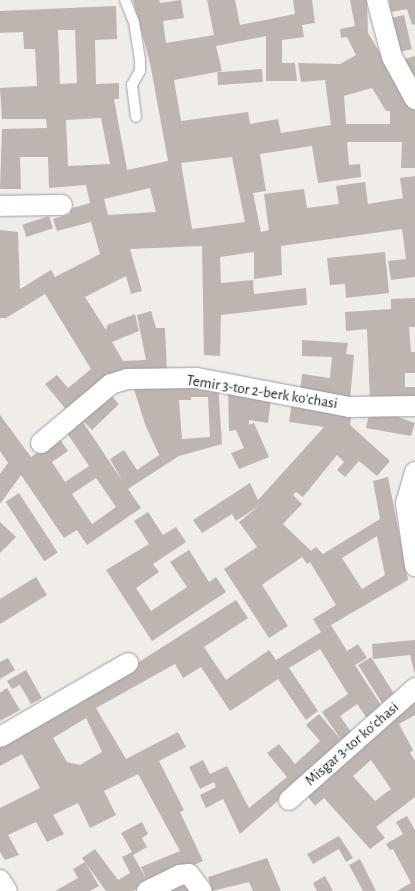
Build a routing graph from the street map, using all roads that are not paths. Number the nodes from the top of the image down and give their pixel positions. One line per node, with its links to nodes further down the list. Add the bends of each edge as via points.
1 (125, 0): 4 (lane, via 134,22 140,61 140,71 132,85)
2 (378, 0): 3 (street, via 392,57)
3 (415, 99)
4 (136, 117)
5 (62, 204): 6 (street)
6 (0, 206)
7 (415, 406): 8 (street, Temir 3-tor 2-berk koʻchasi, via 349,407 197,378 127,379 111,384)
8 (41, 442)
9 (415, 472): 10 (street, via 406,504)
10 (415, 566)
11 (128, 662): 13 (street)
12 (415, 688): 14 (street, Misgar 3-tor koʻchasi)
13 (0, 737)
14 (289, 800)
15 (0, 880): 16 (street)
16 (7, 891)
17 (147, 891): 18 (street, via 189,874)
18 (202, 891)

